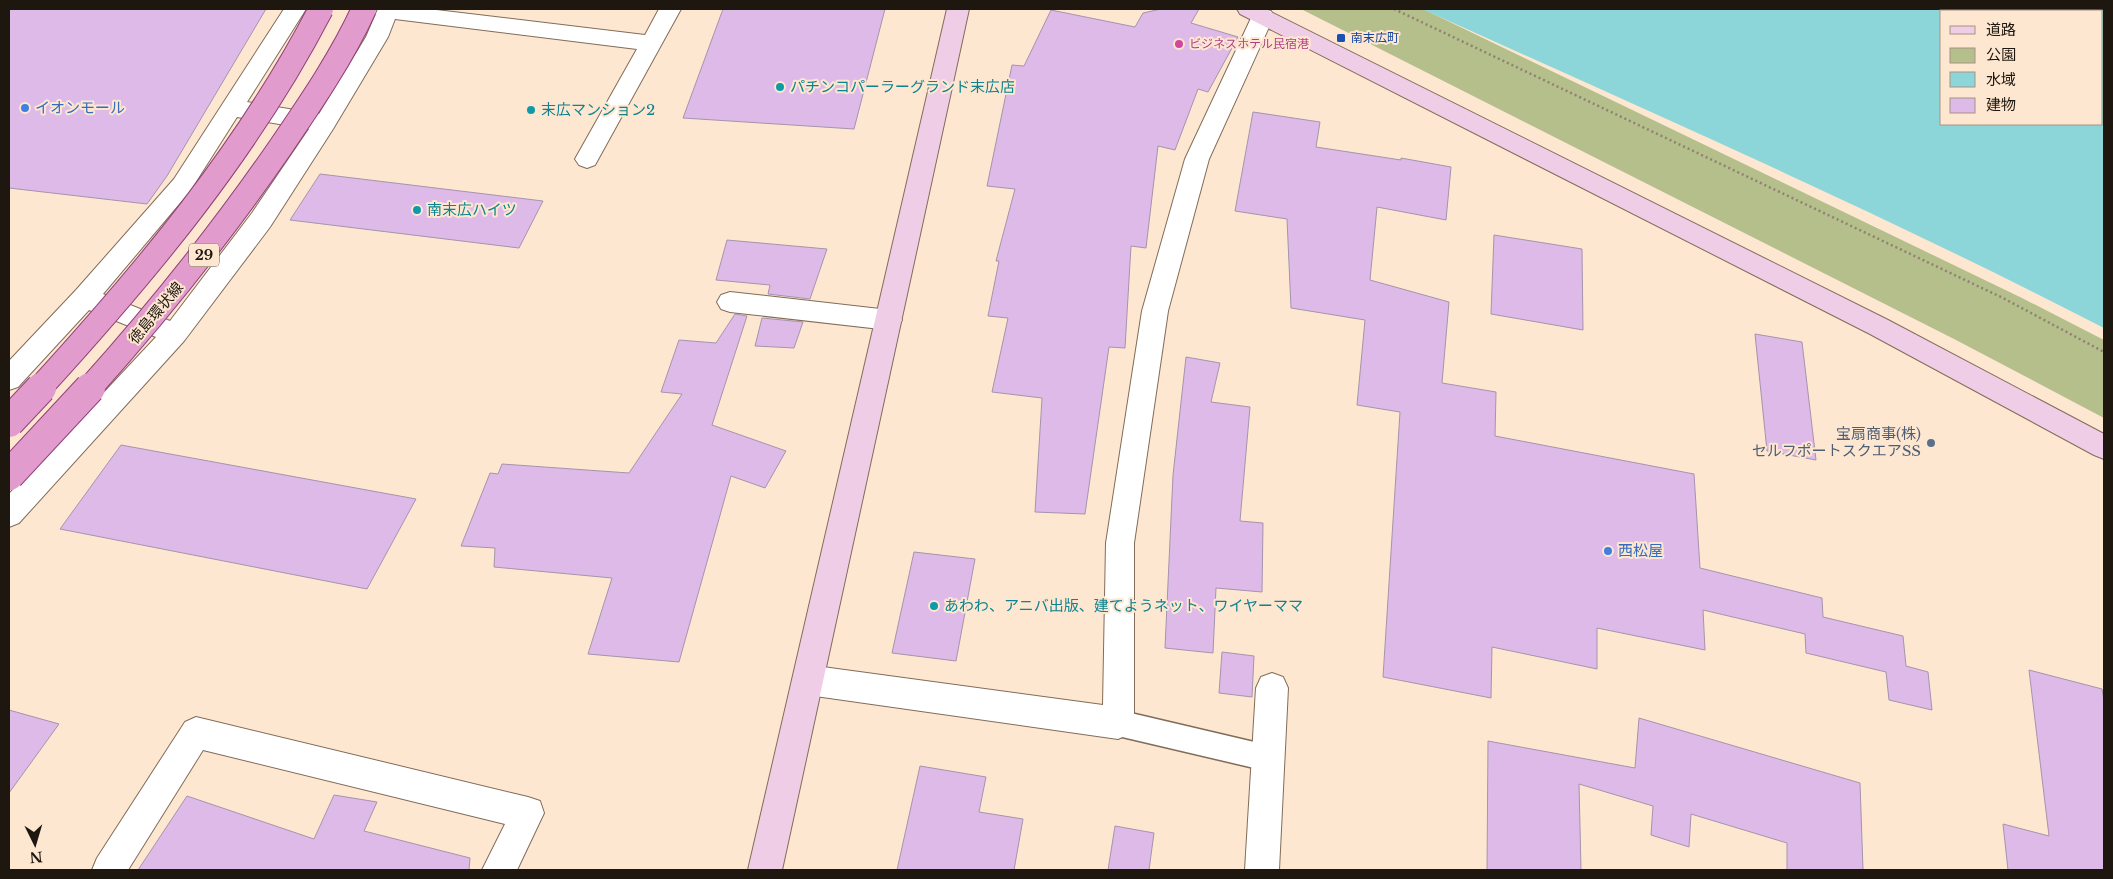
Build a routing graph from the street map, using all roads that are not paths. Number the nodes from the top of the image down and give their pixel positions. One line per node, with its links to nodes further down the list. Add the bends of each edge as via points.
1 (295, 9): 8 (street)
2 (321, 9): 16 (main road, 29, bridge, via 253,125 205,195 84,340)
3 (670, 9): 7 (street)
4 (958, 9): 13 (street)
5 (380, 10): 7 (street); 9 (street, via 377,37); 18 (main road, 徳島環状線 / 29, bridge, via 336,61 254,189 201,259 133,341)
6 (1256, 13): 17 (street, via 1879,327); 22 (street, via 1197,159 1155,311 1120,543)
7 (651, 43): 10 (street)
8 (231, 108): 9 (street); 11 (street, via 182,185)
9 (325, 123): 14 (street, via 262,220)
10 (587, 158)
11 (85, 298): 14 (street); 15 (street)
12 (730, 302): 13 (street)
13 (888, 320): 20 (street)
14 (175, 334): 19 (street)
15 (9, 379)
16 (9, 422)
17 (2104, 447)
18 (9, 475)
19 (9, 514)
20 (808, 680): 22 (street); 26 (street)
21 (1272, 688): 23 (street)
22 (1118, 724): 23 (lane)
23 (1267, 758): 27 (street)
24 (109, 870): 25 (street, via 196,733 528,813)
25 (499, 870)
26 (765, 870)
27 (1262, 870)

